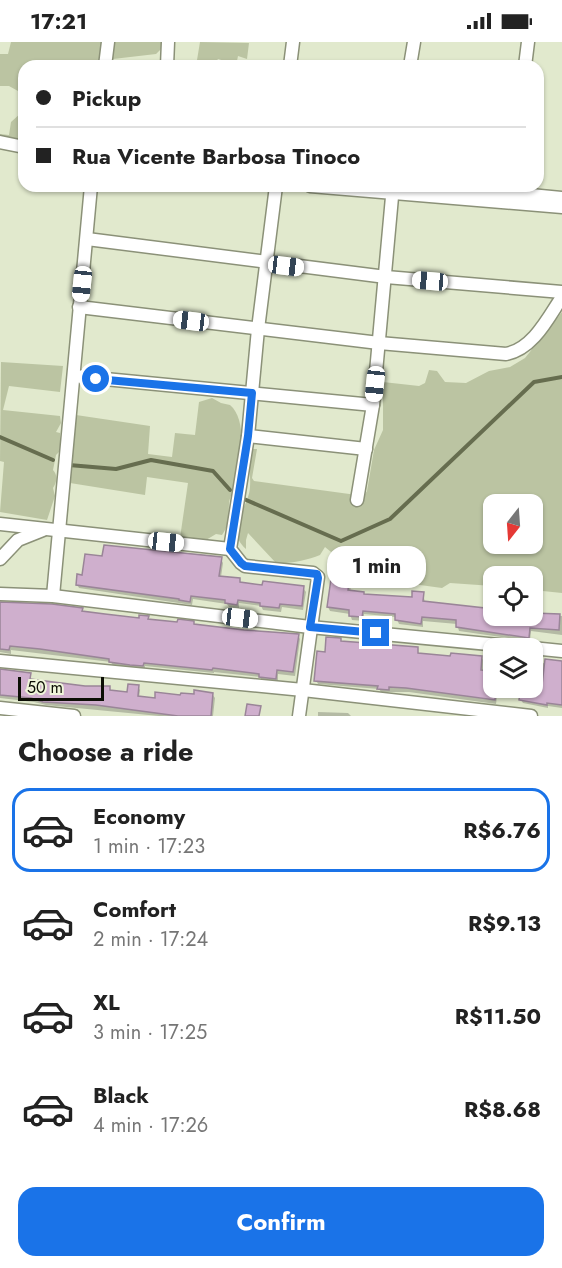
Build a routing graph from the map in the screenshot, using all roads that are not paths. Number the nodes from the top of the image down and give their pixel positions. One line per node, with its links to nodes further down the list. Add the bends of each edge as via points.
1 (108, 42): 6 (street)
2 (168, 42): 7 (street)
3 (293, 42): 8 (street)
4 (414, 42): 9 (street)
5 (528, 42): 10 (street)
6 (106, 60)
7 (167, 60)
8 (291, 60)
9 (411, 60)
10 (526, 60)
11 (0, 142): 12 (street)
12 (18, 146)
13 (0, 150): 14 (street)
14 (18, 153)
15 (91, 192): 23 (street)
16 (275, 192): 24 (street)
17 (393, 192): 25 (street)
18 (460, 192): 20 (street)
19 (488, 192): 20 (street)
20 (505, 194): 21 (street); 22 (street)
21 (562, 198)
22 (562, 207)
23 (87, 239): 24 (street); 28 (street)
24 (266, 263): 25 (street); 29 (street)
25 (386, 278): 26 (street); 30 (street)
26 (562, 292)
27 (562, 297): 30 (street, via 540,330 514,353)
28 (79, 307): 29 (street); 31 (street)
29 (258, 329): 30 (street); 32 (street)
30 (379, 343): 33 (street)
31 (74, 376): 32 (street); 38 (street)
32 (252, 393): 33 (street); 34 (street)
33 (373, 405): 35 (street)
34 (248, 436): 35 (street); 39 (street)
35 (366, 449): 36 (street)
36 (357, 500)
37 (0, 524): 38 (street)
38 (52, 530): 39 (street); 40 (street, via 18,540); 42 (street)
39 (234, 554): 43 (street, via 245,566 313,573 318,578)
40 (0, 559)
41 (0, 594): 42 (street)
42 (53, 596): 43 (street)
43 (310, 627): 44 (street); 48 (street)
44 (483, 643)
45 (543, 649): 46 (street)
46 (562, 651)
47 (0, 661): 48 (street)
48 (303, 690): 51 (street); 52 (street)
49 (0, 708): 50 (street)
50 (74, 716)
51 (299, 716)
52 (531, 716)

